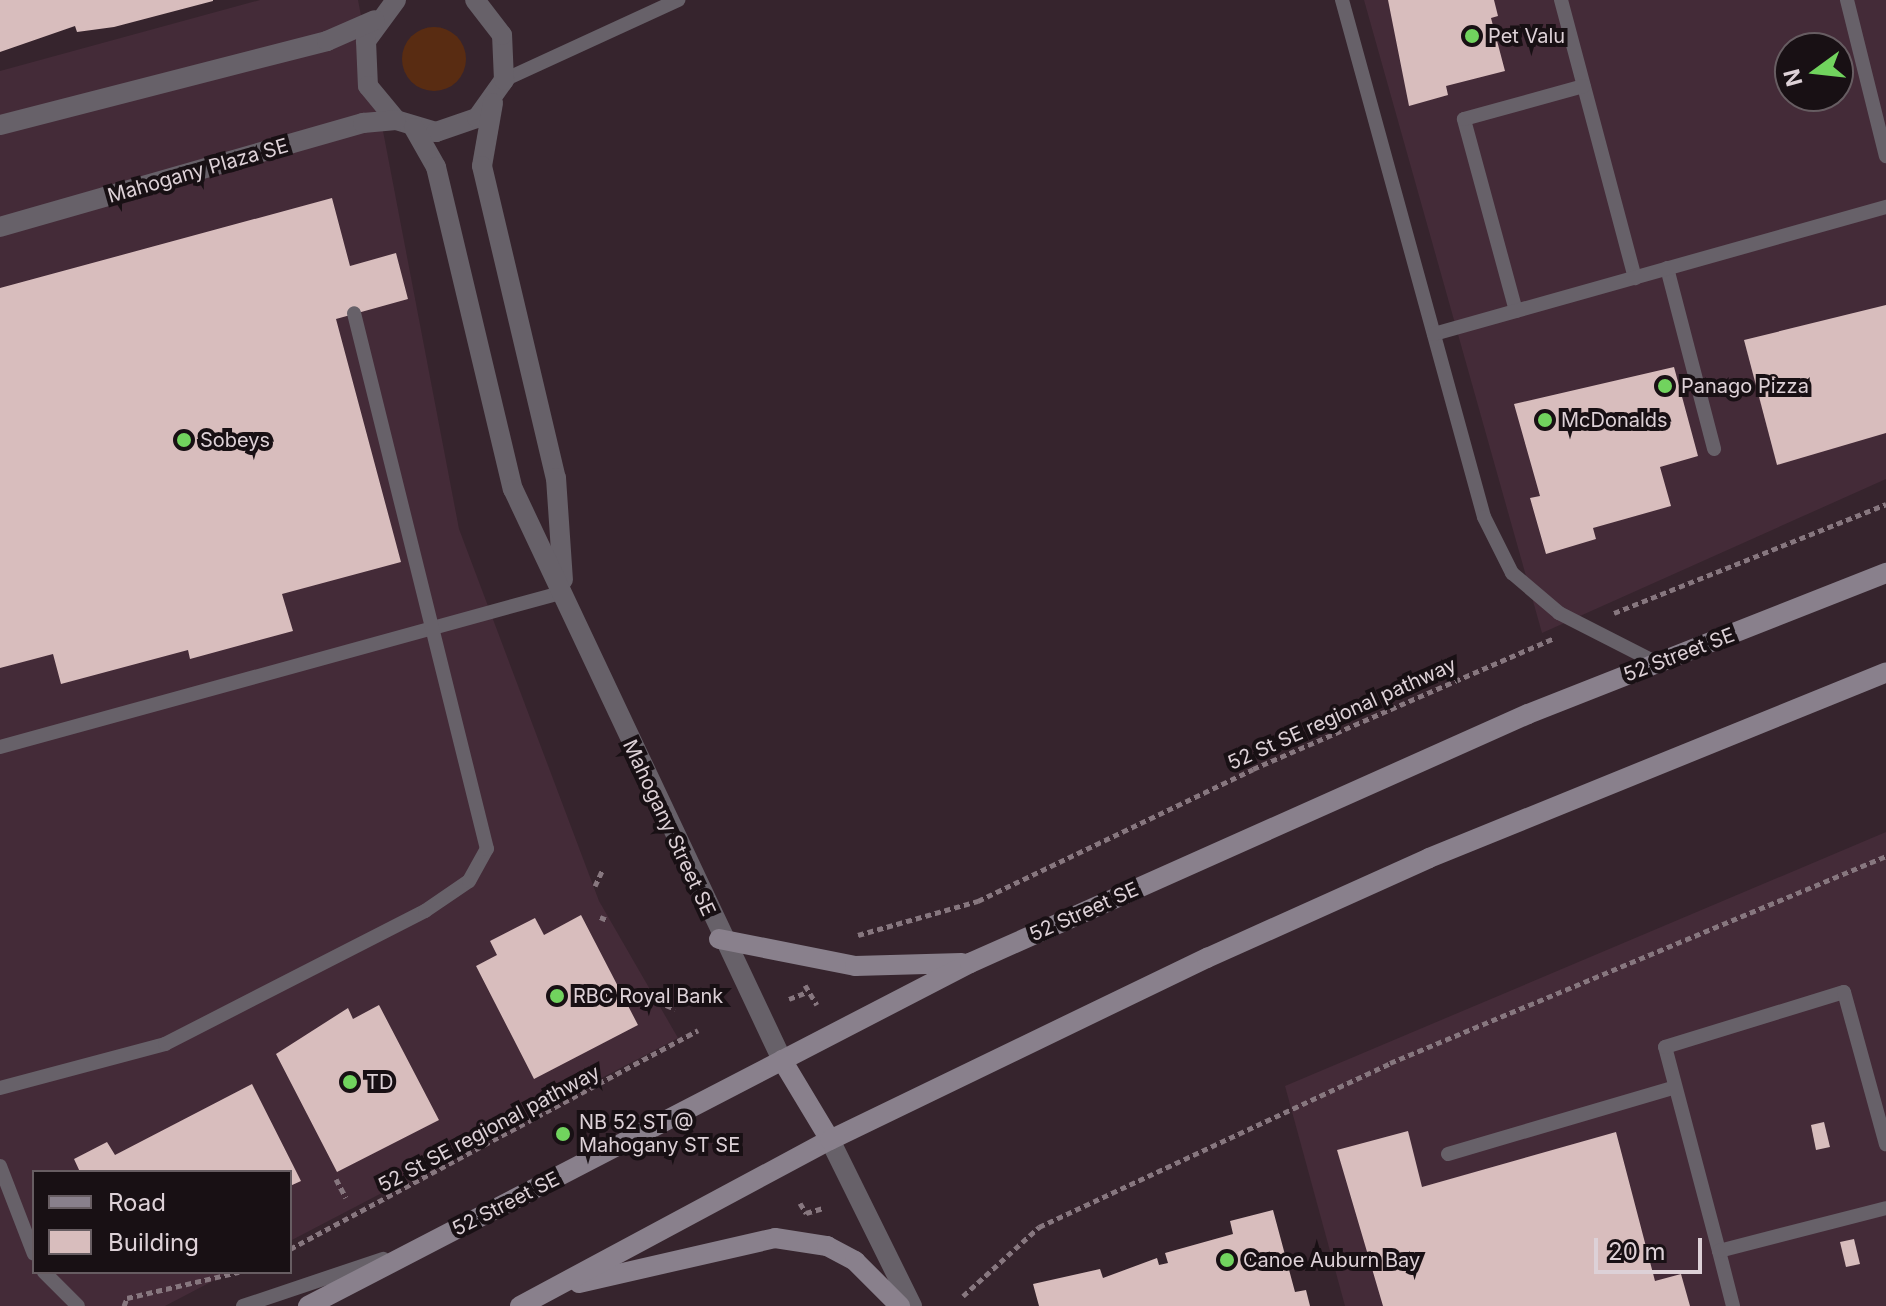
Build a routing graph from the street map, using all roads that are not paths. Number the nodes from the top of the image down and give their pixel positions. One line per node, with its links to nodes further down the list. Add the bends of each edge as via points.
1 (475, 0): 7 (street, via 502,35)
2 (678, 0): 7 (lane)
3 (1342, 0): 19 (lane)
4 (1561, 0): 8 (lane)
5 (1847, 0): 12 (lane)
6 (384, 8): 10 (street, Mahogany Street SE, via 366,41 366,74 379,105); 11 (street, via 327,41)
7 (504, 80): 9 (street)
8 (1584, 86): 16 (lane); 17 (lane, via 1464,119)
9 (493, 103): 10 (street, Mahogany Plaza SE, via 457,128); 22 (street, Mahogany Street SE, via 482,166 556,478)
10 (405, 124): 14 (street, Mahogany Plaza SE, via 363,123); 22 (street, Mahogany Street SE, via 436,167 513,489)
11 (0, 125)
12 (1886, 156)
13 (1886, 207): 15 (lane)
14 (0, 227)
15 (1667, 268): 16 (lane); 20 (lane)
16 (1635, 278): 17 (lane)
17 (1516, 311): 19 (lane)
18 (354, 313): 23 (lane)
19 (1434, 334): 24 (lane, via 1484,517 1512,573 1583,626)
20 (1714, 449)
21 (1886, 573): 24 (main road, 52 Street SE)
22 (564, 592): 23 (lane); 27 (street, Mahogany Street SE)
23 (432, 629): 26 (lane); 30 (lane, via 487,849 469,881 425,911 165,1044)
24 (1657, 663): 28 (main road, 52 Street SE)
25 (1886, 672): 32 (main road, via 1429,858)
26 (0, 747)
27 (719, 939): 28 (main road, via 855,966); 29 (street, Mahogany Street SE)
28 (970, 963): 29 (main road, 52 Street SE)
29 (782, 1060): 32 (main road); 37 (main road, 52 Street SE)
30 (0, 1088)
31 (1672, 1088): 33 (lane, via 1665,1047 1844,992); 34 (lane); 39 (lane)
32 (830, 1140): 41 (main road); 47 (street)
33 (1886, 1144)
34 (1448, 1154)
35 (0, 1166): 38 (lane)
36 (1886, 1208): 39 (lane)
37 (429, 1243): 43 (lane); 44 (main road, 52 Street SE)
38 (32, 1249)
39 (1719, 1251): 48 (lane)
40 (46, 1274): 42 (lane)
41 (552, 1290): 45 (main road); 46 (main road, via 775,1238 827,1246 855,1261)
42 (78, 1306)
43 (243, 1306)
44 (308, 1306)
45 (520, 1306)
46 (900, 1306)
47 (912, 1306)
48 (1733, 1306)

